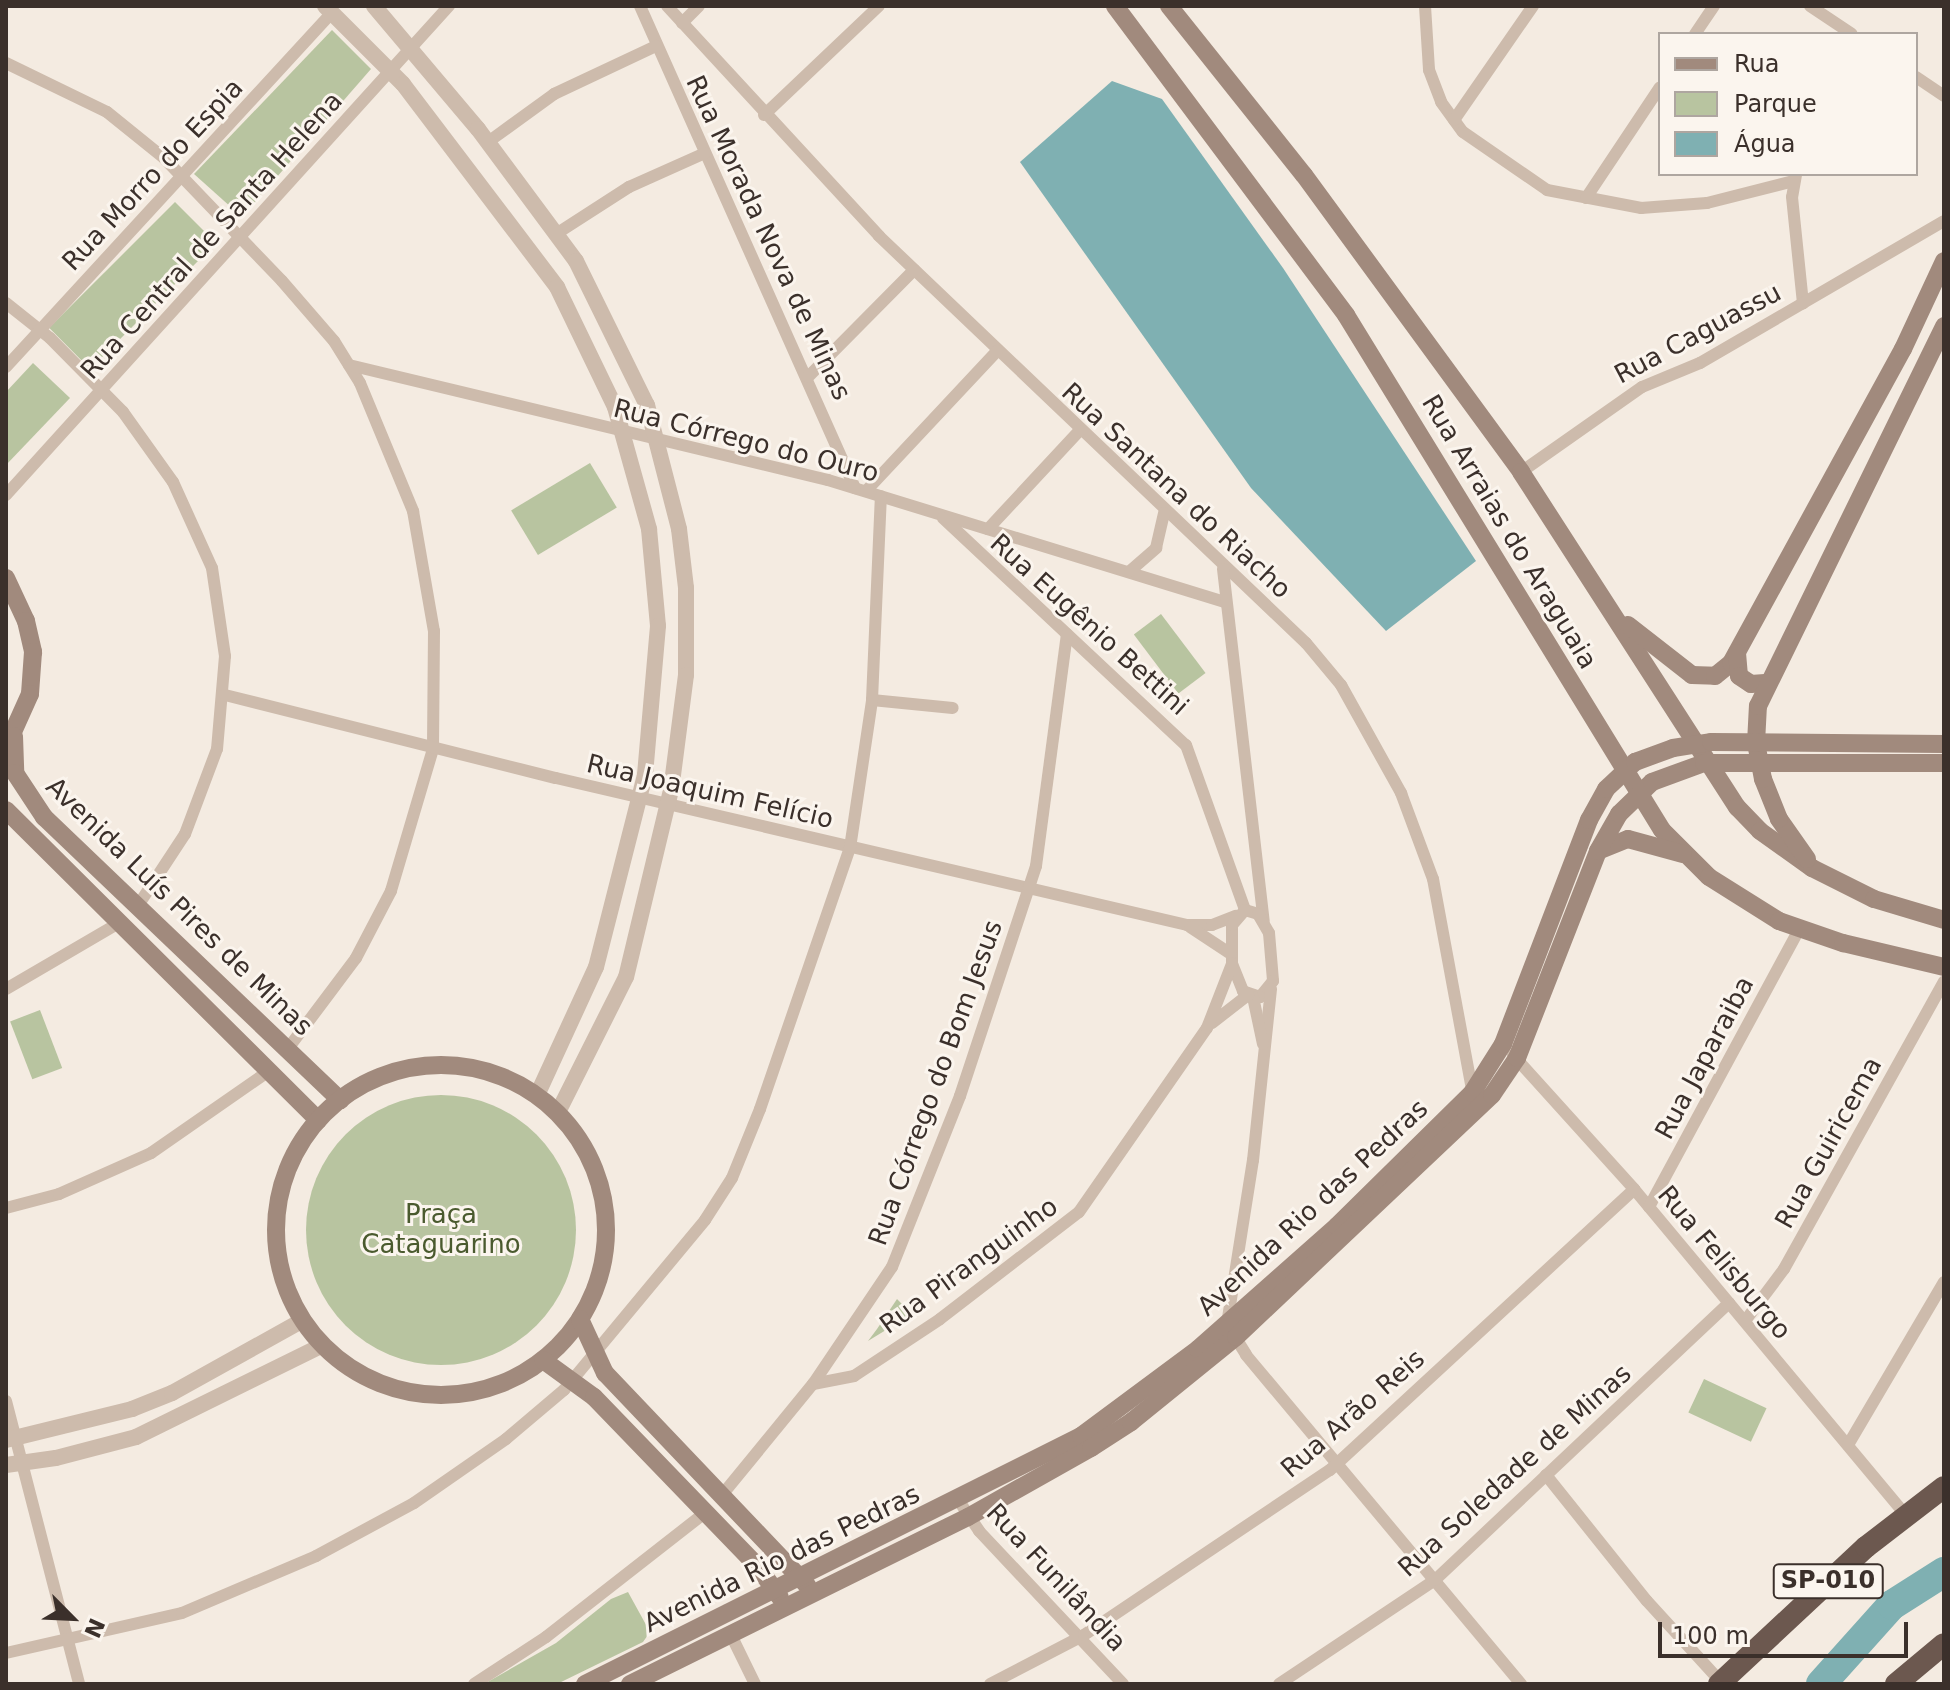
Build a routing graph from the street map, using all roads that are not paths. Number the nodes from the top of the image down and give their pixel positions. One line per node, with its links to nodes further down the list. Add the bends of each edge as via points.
1 (374, 6): 18 (street)
2 (449, 6): 18 (street, Rua Central de Santa Helena)
3 (640, 6): 17 (street, Rua Morada Nova de Minas)
4 (667, 6): 14 (street, Rua Santana do Riacho)
5 (699, 6): 14 (street)
6 (879, 6): 24 (street)
7 (1115, 6): 74 (main road, Rua Arraias do Araguaia, via 1346,315)
8 (1169, 6): 48 (main road, Rua Arraias do Araguaia, via 1304,175)
9 (1425, 6): 25 (street, via 1429,70)
10 (1533, 6): 25 (street)
11 (1714, 6): 15 (street)
12 (1810, 6): 16 (street)
13 (331, 8): 20 (street); 28 (street, Rua Morro do Espia)
14 (682, 23): 24 (street, Rua Santana do Riacho)
15 (1696, 32)
16 (1849, 32)
17 (656, 46): 26 (street, via 554,94); 27 (street, Rua Morada Nova de Minas)
18 (411, 48): 20 (street, Rua Central de Santa Helena); 26 (street)
19 (6, 63): 28 (street, via 107,112)
20 (391, 70): 33 (street, Rua Central de Santa Helena); 46 (street, via 557,287)
21 (1918, 78): 23 (street)
22 (1658, 90): 30 (street)
23 (1944, 96)
24 (764, 115): 35 (street, Rua Santana do Riacho)
25 (1454, 120): 30 (street, via 1498,160 1547,190)
26 (488, 142): 32 (street)
27 (705, 153): 32 (street, via 629,187); 43 (street, Rua Morada Nova de Minas)
28 (182, 176): 33 (street); 39 (street, Rua Morro do Espia)
29 (1796, 177): 30 (street, via 1707,203 1641,208); 37 (street)
30 (1586, 198)
31 (1944, 221): 37 (street, Rua Caguassu)
32 (556, 234): 47 (street, via 611,324)
33 (241, 237): 41 (street, via 334,341); 44 (street, Rua Central de Santa Helena)
34 (1944, 261): 61 (main road, via 1903,349)
35 (914, 270): 40 (street, Rua Santana do Riacho); 43 (street)
36 (6, 303): 39 (street)
37 (1803, 303): 48 (street, Rua Caguassu, via 1700,363 1612,405)
38 (1944, 326): 62 (main road)
39 (40, 330): 42 (street, Rua Morro do Espia); 44 (street)
40 (997, 351): 45 (street, Rua Santana do Riacho); 49 (street)
41 (349, 365): 46 (street, Rua Córrego do Ouro); 70 (street, via 388,447 424,553 434,631)
42 (6, 367)
43 (808, 377): 49 (street, Rua Morada Nova de Minas)
44 (102, 391): 50 (street, Rua Central de Santa Helena); 63 (street, via 152,450 197,529 223,622)
45 (1079, 431): 52 (street, Rua Santana do Riacho); 54 (street)
46 (623, 432): 47 (street, Rua Córrego do Ouro); 76 (street, via 649,529 658,626 652,728)
47 (657, 440): 49 (street, Rua Córrego do Ouro); 77 (street, via 679,529 686,588 683,717)
48 (1521, 472): 59 (main road, Rua Arraias do Araguaia)
49 (860, 490): 51 (street, Rua Córrego do Ouro)
50 (6, 495)
51 (881, 496): 53 (street, Rua Córrego do Ouro); 64 (street)
52 (1164, 513): 55 (street, Rua Santana do Riacho); 56 (street, via 1156,548)
53 (941, 515): 54 (street, Rua Córrego do Ouro); 60 (street, Rua Eugênio Bettini)
54 (988, 529): 56 (street, Rua Córrego do Ouro)
55 (1223, 569): 58 (street); 105 (street, Rua Santana do Riacho, via 1306,643 1341,685 1401,793 1433,879)
56 (1130, 571): 58 (street, Rua Córrego do Ouro)
57 (6, 578): 66 (main road, via 26,621 33,652 30,694)
58 (1225, 602): 87 (street)
59 (1607, 604): 61 (main road, via 1653,648 1692,675 1715,676); 68 (main road, Rua Arraias do Araguaia)
60 (1067, 634): 83 (street, Rua Córrego do Bom Jesus, via 1036,866); 85 (street, Rua Eugênio Bettini, via 1186,745)
61 (1737, 653): 62 (main road, via 1739,676 1751,684)
62 (1765, 683): 67 (main road)
63 (225, 695): 70 (street, Rua Joaquim Felício); 84 (street, via 206,788 185,834)
64 (872, 700): 65 (street); 79 (street)
65 (953, 708)
66 (10, 741): 84 (main road, Avenida Luís Pires de Minas, via 15,773 28,798)
67 (1756, 743): 68 (main road); 69 (main road); 71 (main road)
68 (1693, 744): 72 (main road, Rua Arraias do Araguaia); 74 (main road, via 1637,761)
69 (1944, 744)
70 (433, 749): 76 (street, Rua Joaquim Felício); 99 (street, via 385,904 356,958)
71 (1759, 762): 72 (main road, Avenida Rio das Pedras); 73 (main road, Avenida Rio das Pedras); 82 (main road, via 1779,819)
72 (1704, 763): 75 (main road, Avenida Rio das Pedras, via 1671,772); 82 (main road, Rua Arraias do Araguaia, via 1760,831)
73 (1944, 763)
74 (1623, 771): 75 (main road, Rua Arraias do Araguaia); 98 (main road, Avenida Rio das Pedras, via 1589,820)
75 (1638, 794): 80 (main road, Avenida Rio das Pedras, via 1619,814); 81 (main road, Rua Arraias do Araguaia)
76 (639, 798): 77 (street, Rua Joaquim Felício); 103 (street, via 596,967)
77 (668, 805): 79 (street, Rua Joaquim Felício); 106 (street, via 626,977)
78 (6, 810): 88 (main road, Avenida Luís Pires de Minas)
79 (850, 848): 83 (street, Rua Joaquim Felício); 118 (street, via 732,1178 705,1220)
80 (1598, 851): 81 (main road, via 1628,839); 101 (main road, Avenida Rio das Pedras)
81 (1684, 854): 90 (main road, Rua Arraias do Araguaia, via 1709,877)
82 (1812, 868): 86 (main road, Rua Arraias do Araguaia, via 1874,899)
83 (1028, 890): 89 (street, Rua Joaquim Felício); 121 (street, Rua Córrego do Bom Jesus, via 960,1096 892,1267)
84 (139, 904): 99 (main road, Avenida Luís Pires de Minas)
85 (1240, 913): 87 (street); 89 (street, Rua Joaquim Felício, via 1212,925); 91 (street, Rua Piranguinho)
86 (1944, 920)
87 (1264, 921): 95 (street, via 1273,955)
88 (119, 923): 94 (street); 102 (main road, Avenida Luís Pires de Minas)
89 (1187, 925): 91 (street, Rua Joaquim Felício)
90 (1799, 930): 92 (main road, Rua Arraias do Araguaia); 109 (street, Rua Japaraiba)
91 (1232, 959): 96 (street, via 1238,985); 97 (street, Rua Piranguinho)
92 (1944, 967)
93 (1944, 981): 115 (street, Rua Guiricema, via 1784,1269)
94 (6, 989)
95 (1271, 989): 96 (street, Rua Piranguinho); 100 (street)
96 (1250, 996): 97 (street, Rua Piranguinho); 100 (street)
97 (1207, 1028): 121 (street, Rua Piranguinho, via 1107,1178 1073,1218 940,1319 854,1376)
98 (1503, 1044): 101 (street, Rua Felisburgo); 105 (main road, Avenida Rio das Pedras)
99 (287, 1050): 104 (main road, Avenida Luís Pires de Minas)
100 (1264, 1051): 116 (street)
101 (1517, 1058): 105 (main road, Avenida Rio das Pedras); 108 (street, Rua Felisburgo)
102 (269, 1071): 107 (main road, Avenida Luís Pires de Minas); 110 (street, via 151,1153 59,1194)
103 (537, 1095): 104 (main road, via 507,1077 437,1064 369,1081); 106 (main road)
104 (340, 1100): 107 (main road)
105 (1475, 1101): 116 (main road, Avenida Rio das Pedras)
106 (558, 1112): 113 (main road, via 594,1168 605,1211 599,1278)
107 (318, 1120): 114 (main road, via 287,1173 276,1233 280,1264)
108 (1634, 1189): 109 (street, Rua Felisburgo); 126 (street, Rua Arão Reis)
109 (1649, 1207): 112 (street, Rua Felisburgo)
110 (6, 1208)
111 (1944, 1282): 124 (street)
112 (1729, 1303): 115 (street, Rua Felisburgo); 127 (street, Rua Soledade de Minas)
113 (580, 1319): 118 (main road); 119 (main road)
114 (303, 1320): 117 (main road); 123 (street, via 172,1393 132,1409)
115 (1745, 1321): 124 (street, Rua Felisburgo)
116 (1232, 1330): 126 (street); 130 (main road, Avenida Rio das Pedras, via 1131,1422)
117 (323, 1345): 119 (main road, via 372,1380 430,1395 490,1388); 125 (street, via 136,1437)
118 (594, 1357): 120 (street); 129 (main road)
119 (543, 1360): 120 (main road)
120 (574, 1379): 131 (main road); 140 (street, via 506,1439 377,1525 182,1613)
121 (813, 1384): 129 (street, Rua Córrego do Bom Jesus)
122 (6, 1401): 123 (street)
123 (11, 1439): 125 (street)
124 (1848, 1445): 132 (street, Rua Felisburgo)
125 (14, 1463): 140 (street)
126 (1337, 1463): 134 (street); 139 (street, Rua Arão Reis)
127 (1546, 1475): 134 (street, Rua Soledade de Minas); 143 (street)
128 (1944, 1487): 132 (highway, SP-010)
129 (722, 1495): 133 (main road)
130 (964, 1509): 133 (main road, Avenida Rio das Pedras); 136 (main road, Avenida Rio das Pedras); 139 (street, Rua Funilândia)
131 (706, 1512): 135 (main road); 145 (street, via 546,1637)
132 (1906, 1515): 143 (highway, SP-010)
133 (801, 1577): 135 (main road, Avenida Rio das Pedras); 136 (main road)
134 (1435, 1580): 151 (street, Rua Soledade de Minas); 152 (street)
135 (775, 1589): 137 (main road); 146 (main road, Avenida Rio das Pedras)
136 (813, 1594): 137 (main road, Avenida Rio das Pedras)
137 (786, 1607): 138 (main road, Avenida Rio das Pedras)
138 (731, 1635): 147 (main road, Avenida Rio das Pedras); 148 (street)
139 (1081, 1637): 149 (street, Rua Arão Reis); 150 (street, Rua Funilândia)
140 (69, 1642): 142 (street); 144 (street)
141 (1944, 1644): 153 (highway)
142 (6, 1653)
143 (1720, 1683)
144 (79, 1684)
145 (474, 1684)
146 (585, 1684)
147 (630, 1684)
148 (755, 1684)
149 (990, 1684)
150 (1123, 1684)
151 (1279, 1684)
152 (1521, 1684)
153 (1896, 1684)

